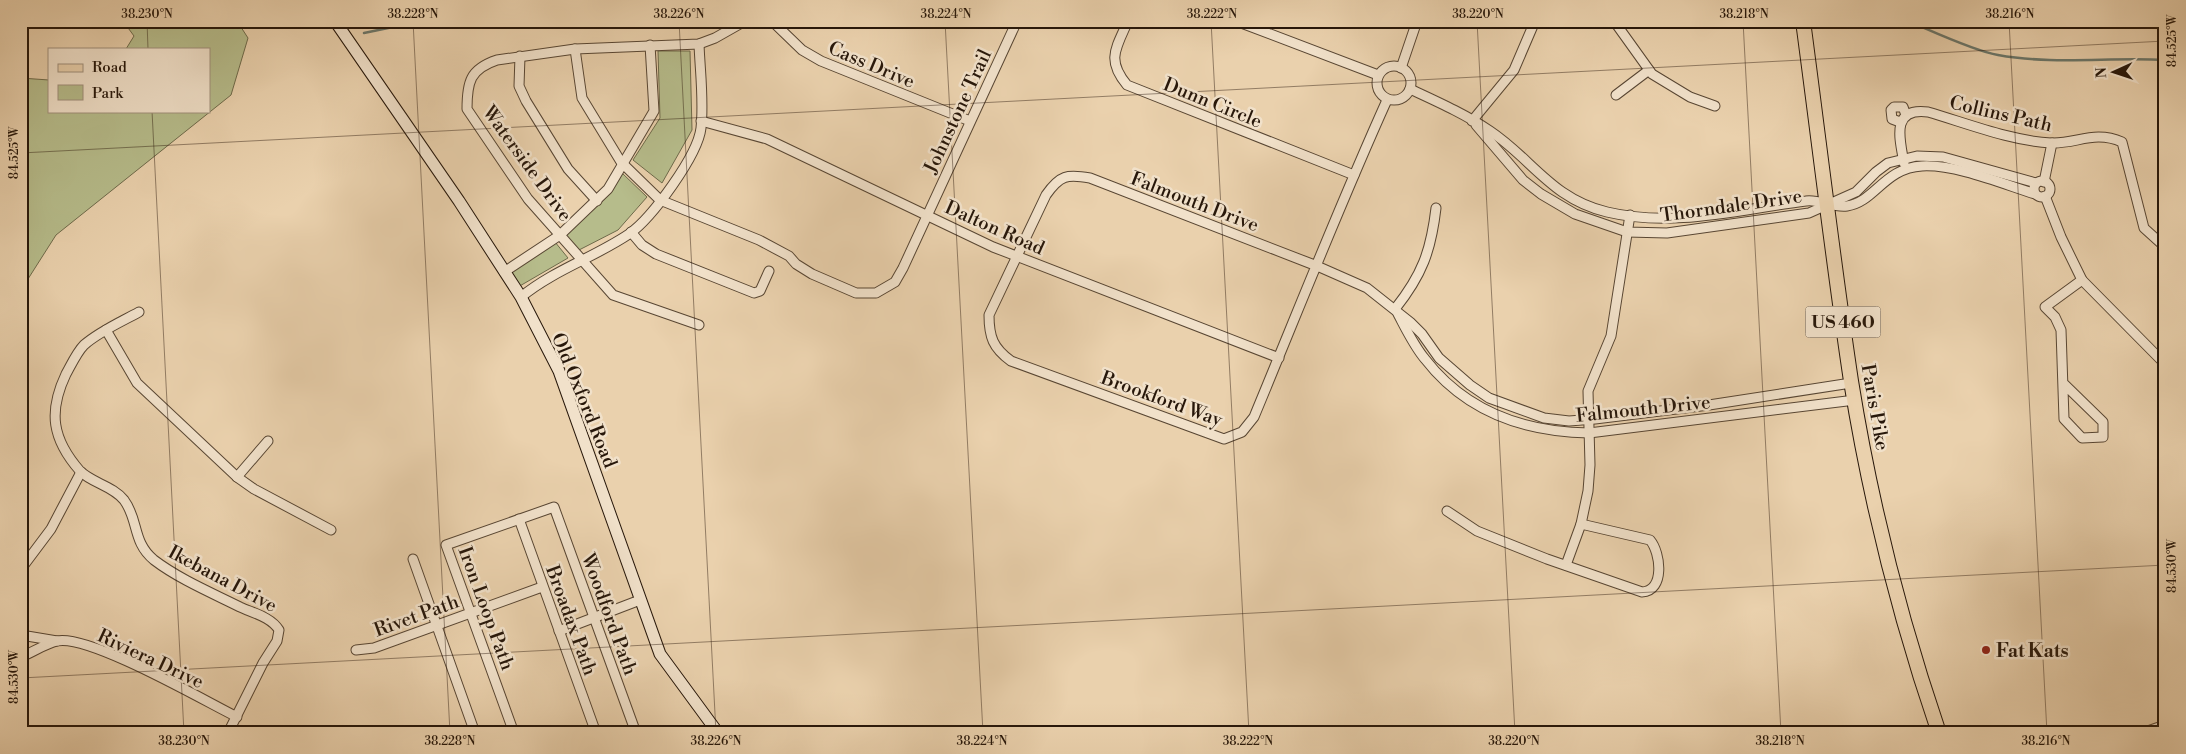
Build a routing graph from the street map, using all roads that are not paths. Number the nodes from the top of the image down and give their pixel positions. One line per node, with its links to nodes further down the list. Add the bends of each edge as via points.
1 (335, 21): 49 (street, Old Oxford Road)
2 (745, 21): 11 (street, Waterside Drive)
3 (772, 21): 23 (street, Cass Drive, via 802,50 821,60)
4 (1016, 21): 23 (street, Johnstone Trail)
5 (1128, 21): 29 (street, Dunn Circle, via 1114,53 1115,68 1127,85)
6 (1236, 21): 17 (street)
7 (1417, 21): 15 (street)
8 (1535, 21): 24 (street, via 1514,70)
9 (1614, 21): 16 (street)
10 (1803, 21): 37 (main road, Paris Pike / US 460)
11 (700, 44): 12 (street, Waterside Drive); 22 (street)
12 (650, 45): 13 (street, Waterside Drive); 27 (street, via 654,112)
13 (575, 49): 14 (street, Waterside Drive); 27 (street, via 582,98)
14 (520, 56): 36 (street, via 520,86 526,101 568,169); 43 (street, Waterside Drive, via 488,63 475,72 469,80 468,109 528,199)
15 (1401, 68): 17 (street, via 1388,67); 18 (street, via 1408,73)
16 (1649, 70): 19 (street); 21 (street, via 1690,97)
17 (1378, 75): 20 (street, via 1379,94)
18 (1410, 90): 20 (street, via 1398,100); 24 (street, Thorndale Drive, via 1452,108)
19 (1616, 95)
20 (1387, 100): 29 (street, Brookford Way)
21 (1715, 106)
22 (701, 121): 35 (street, via 698,141 691,156); 39 (street, Dalton Road, via 767,139)
23 (970, 121): 39 (street, Johnstone Trail)
24 (1472, 121): 31 (street, Thorndale Drive, via 1506,143); 32 (street, Thorndale Drive, via 1523,180)
25 (2052, 143): 26 (street, Collins Path, via 1928,112 1911,113 1903,118 1899,139); 30 (street); 44 (street, Collins Path, via 2096,136 2122,142 2144,228)
26 (1903, 159): 28 (street, Collins Path); 30 (street, via 1943,157); 37 (street, via 1888,163 1856,192)
27 (624, 164): 35 (street); 36 (street)
28 (1905, 170): 33 (street, via 1919,166 1946,168); 37 (street, via 1891,175 1859,202 1847,206)
29 (1354, 175): 47 (street, Brookford Way)
30 (2040, 182): 33 (street, via 2034,189); 34 (street, via 2049,187)
31 (1549, 183): 32 (street); 40 (street, Thorndale Drive, via 1590,206)
32 (1541, 194): 42 (street, Thorndale Drive, via 1575,214)
33 (2035, 194): 34 (street)
34 (2045, 196): 50 (street)
35 (660, 200): 39 (street, Johnstone Trail, via 759,240 783,252 812,274 856,293 876,293 896,282); 41 (street)
36 (597, 201): 43 (street)
37 (1827, 205): 40 (street, Thorndale Drive, via 1809,200 1662,220); 42 (street, Thorndale Drive, via 1802,214 1667,233); 58 (main road, Paris Pike / US 460)
38 (1436, 208): 52 (street, via 1432,241 1416,277)
39 (926, 215): 45 (street, Dalton Road)
40 (1630, 215): 42 (street)
41 (631, 232): 46 (street); 48 (street, via 656,254 754,293 760,292)
42 (1627, 232): 61 (street, via 1611,336 1588,391)
43 (560, 235): 46 (street, Waterside Drive); 49 (street)
44 (2165, 247)
45 (1017, 257): 47 (street, Falmouth Drive, via 1056,180 1073,175 1090,178); 56 (street, Dalton Road); 56 (street, Brookford Way, via 989,315 993,344 1011,361 1224,439 1242,432 1254,416)
46 (581, 260): 51 (street); 54 (street, Waterside Drive, via 613,295)
47 (1317, 266): 52 (street, Falmouth Drive, via 1367,288); 56 (street, Brookford Way)
48 (769, 271)
49 (504, 272): 51 (street, Old Oxford Road)
50 (2082, 280): 57 (street); 59 (street, via 2045,307 2061,330)
51 (520, 297): 75 (street, Old Oxford Road, via 562,378)
52 (1395, 309): 61 (street, Falmouth Drive, via 1422,334 1439,358 1489,398 1544,418); 62 (street, Falmouth Drive, via 1424,358 1445,382 1466,397 1493,413 1529,427)
53 (139, 312): 55 (street)
54 (699, 325)
55 (106, 330): 64 (street, via 83,346 59,389 55,406 60,444); 65 (street, via 137,383)
56 (1279, 358)
57 (2165, 364)
58 (1852, 382): 60 (main road, Paris Pike / US 460); 61 (street, Falmouth Drive)
59 (2063, 383): 59 (street, via 2064,419 2082,438 2103,437 2103,422)
60 (1855, 400): 62 (street, Falmouth Drive); 92 (main road, Paris Pike / US 460, via 1884,545)
61 (1587, 420): 62 (street)
62 (1589, 433): 69 (street, via 1588,491)
63 (268, 440): 65 (street)
64 (81, 472): 73 (street, via 51,529); 84 (street, Ikebana Drive, via 124,500 139,545 153,560 271,621 279,630 277,641)
65 (237, 477): 70 (street, via 254,490)
66 (554, 507): 68 (street, Iron Loop Path); 77 (street, Woodford Path)
67 (1447, 511): 72 (street, via 1478,531)
68 (519, 519): 74 (street, Broadax Path); 76 (street, Iron Loop Path, via 446,545)
69 (1581, 524): 72 (street); 72 (street, via 1650,540 1657,553 1656,584 1650,592 1642,592)
70 (331, 530)
71 (413, 559): 78 (street)
72 (1566, 565)
73 (21, 569)
74 (542, 587): 76 (street, Rivet Path); 79 (street, Broadax Path)
75 (640, 600): 77 (street); 91 (street, Old Oxford Road, via 668,667)
76 (471, 612): 78 (street, Rivet Path); 88 (street, Iron Loop Path)
77 (594, 618): 79 (street); 90 (street, Woodford Path)
78 (436, 625): 82 (street, Rivet Path, via 374,648); 87 (street)
79 (559, 631): 89 (street, Broadax Path)
80 (21, 635): 81 (street, Riviera Drive)
81 (57, 641): 83 (street); 84 (street, Riviera Drive, via 98,648)
82 (356, 650)
83 (21, 657)
84 (237, 717): 86 (street, Ikebana Drive)
85 (2165, 725): 93 (street)
86 (228, 733)
87 (475, 733)
88 (514, 733)
89 (596, 733)
90 (636, 733)
91 (718, 733)
92 (1939, 733)
93 (2142, 733)

